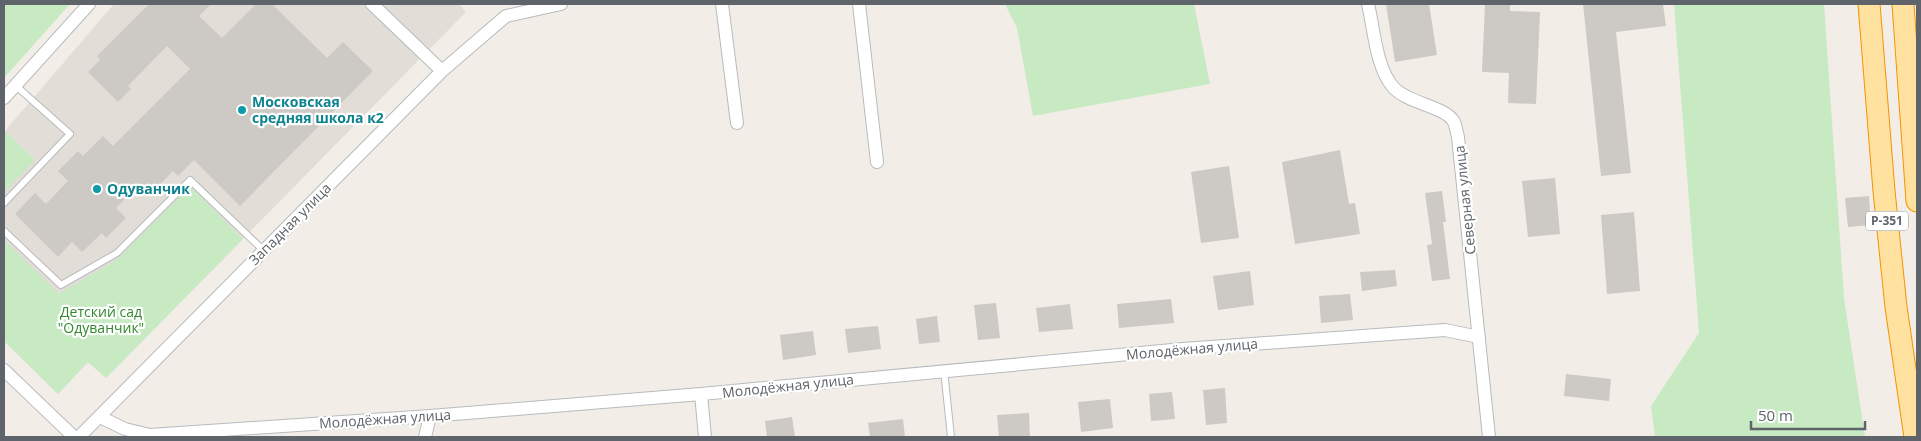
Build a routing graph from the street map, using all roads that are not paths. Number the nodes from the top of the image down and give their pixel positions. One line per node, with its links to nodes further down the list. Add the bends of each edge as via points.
1 (88, 4): 11 (street)
2 (372, 4): 10 (street)
3 (561, 4): 9 (street)
4 (722, 4): 13 (street)
5 (859, 4): 14 (street)
6 (1368, 4): 19 (street, Северная улица, via 1382,71 1394,88 1410,100 1442,112 1454,121)
7 (1869, 4): 32 (highway, Р-351, via 1896,307)
8 (1903, 4): 15 (highway, Р-351)
9 (505, 10): 10 (street, Западная улица)
10 (442, 71): 18 (street, Западная улица)
11 (15, 85): 12 (street); 16 (lane, via 70,134)
12 (4, 98)
13 (737, 123)
14 (877, 162)
15 (1917, 201)
16 (4, 203)
17 (4, 231): 18 (lane, via 61,285 117,253 190,180)
18 (264, 251): 24 (street, Западная улица)
19 (1479, 337): 21 (street, Молодёжная улица, via 1445,330); 31 (street, Северная улица)
20 (4, 370): 26 (street)
21 (944, 370): 22 (street, Молодёжная улица); 30 (lane)
22 (701, 394): 23 (street, Молодёжная улица); 29 (street)
23 (430, 416): 25 (street, Молодёжная улица); 28 (street)
24 (100, 417): 25 (street, Молодёжная улица); 27 (street, Западная улица)
25 (150, 436)
26 (74, 437)
27 (79, 437)
28 (425, 437)
29 (705, 437)
30 (951, 437)
31 (1490, 437)
32 (1915, 437)

